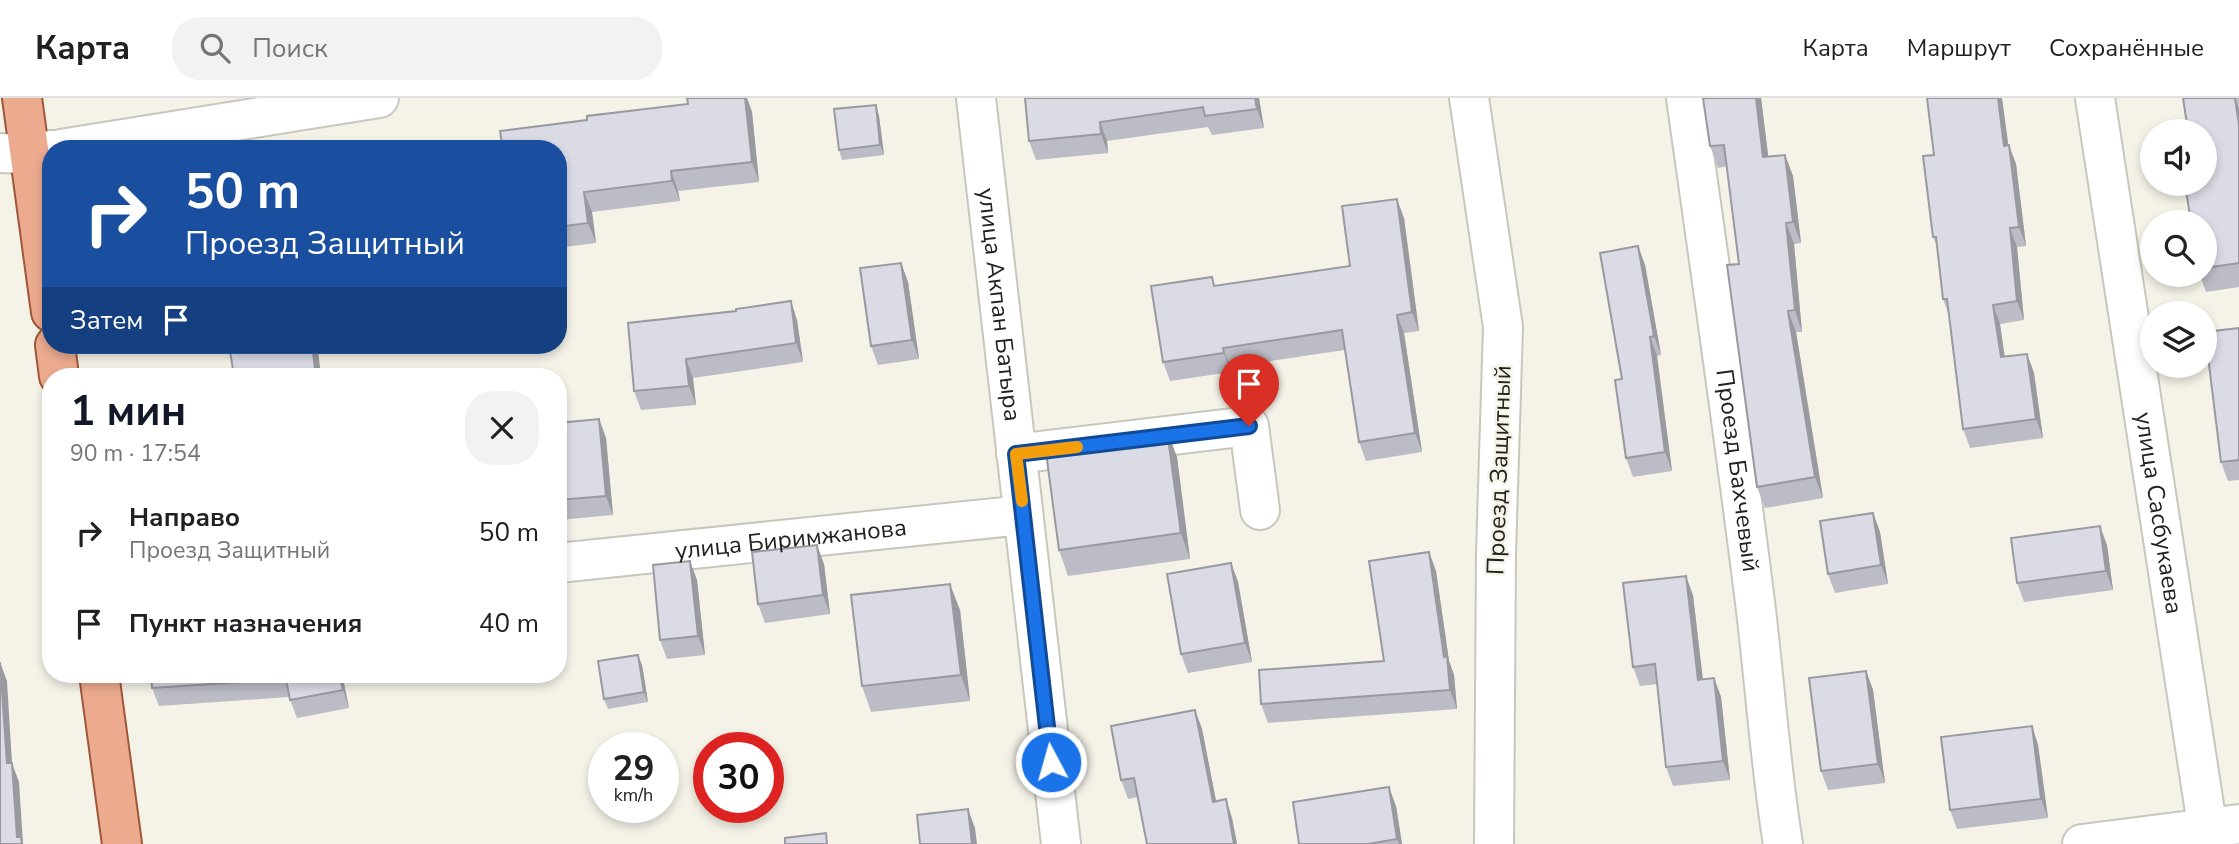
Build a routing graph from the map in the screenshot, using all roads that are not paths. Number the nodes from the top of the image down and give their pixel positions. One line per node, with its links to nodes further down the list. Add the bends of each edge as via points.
1 (22, 98): 8 (main road)
2 (379, 98): 7 (street)
3 (976, 98): 10 (street, улица Акпан Батыра)
4 (1469, 98): 18 (street, Проезд Защитный, via 1503,327)
5 (1686, 98): 19 (street, Проезд Бахчевый, via 1727,385)
6 (2095, 98): 15 (street, улица Сасбукаева)
7 (106, 140)
8 (35, 151): 9 (main road)
9 (42, 221)
10 (1016, 454): 11 (street, via 1249,426); 12 (street, улица Акпан Батыра)
11 (1260, 510)
12 (1023, 515): 13 (street, улица Биримжанова); 17 (street, улица Акпан Батыра)
13 (567, 562)
14 (100, 683): 16 (main road)
15 (2219, 832): 20 (street)
16 (122, 844)
17 (1061, 844)
18 (1494, 844)
19 (1783, 844)
20 (2082, 844)

